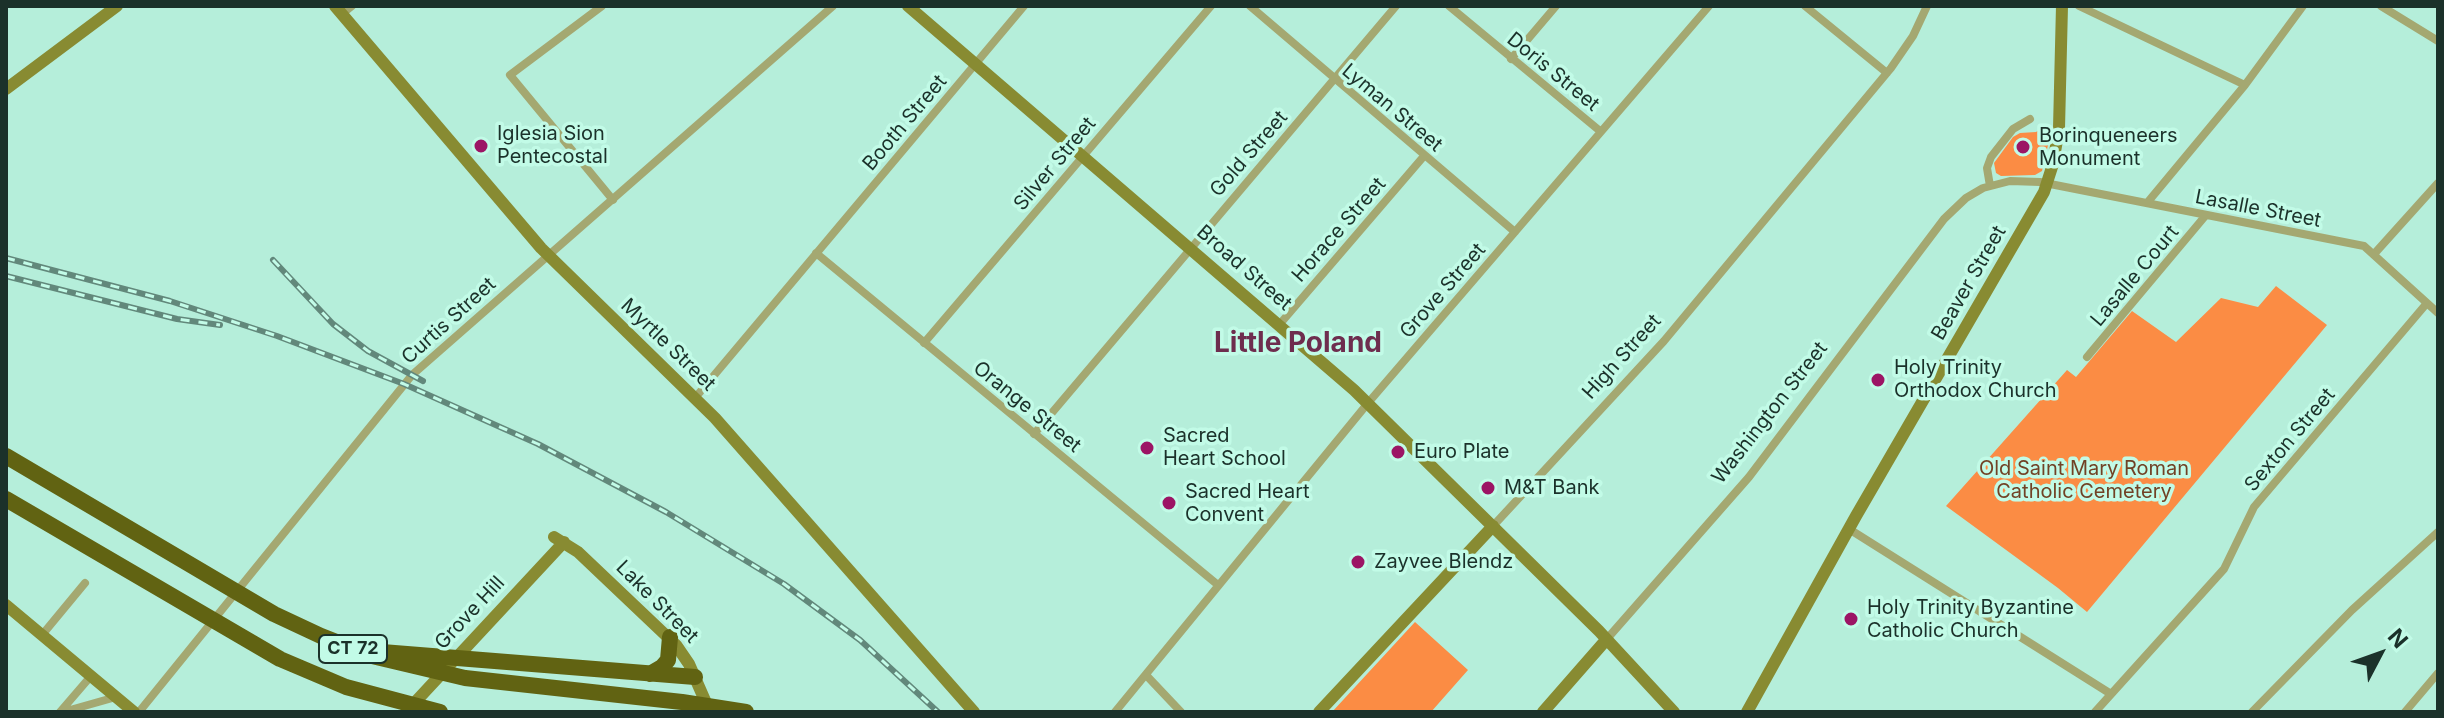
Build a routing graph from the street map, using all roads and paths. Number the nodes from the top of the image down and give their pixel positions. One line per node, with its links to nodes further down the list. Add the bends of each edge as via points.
1 (117, 6): 25 (street)
2 (602, 6): 33 (street, via 510,75)
3 (833, 6): 33 (street, Curtis Street)
4 (908, 6): 21 (street, Broad Street)
5 (1024, 6): 21 (street, Booth Street)
6 (1211, 6): 28 (street, Silver Street)
7 (1250, 6): 23 (street, Lyman Street)
8 (1396, 6): 23 (street, Gold Street)
9 (1449, 6): 20 (street, Doris Street)
10 (1556, 6): 20 (street)
11 (1709, 6): 27 (street, Grove Street)
12 (1805, 6): 22 (street)
13 (1927, 6): 22 (street, High Street)
14 (2062, 6): 30 (street, Beaver Street, via 2059,132)
15 (2079, 6): 24 (street)
16 (2303, 6): 24 (street)
17 (2381, 6): 19 (street)
18 (343, 9): 39 (street, Myrtle Street)
19 (2438, 41)
20 (1511, 59): 27 (street, Doris Street)
21 (976, 64): 28 (street, Broad Street); 40 (street, Booth Street)
22 (1887, 73): 51 (street, High Street, via 1658,349)
23 (1334, 79): 29 (street, Lyman Street); 37 (street, Gold Street)
24 (2245, 85): 34 (street)
25 (6, 89)
26 (2030, 119): 32 (street, via 2015,127 1991,157)
27 (1600, 131): 36 (street, Grove Street)
28 (1083, 156): 37 (street, Broad Street); 44 (street, Silver Street)
29 (1424, 156): 36 (street, Lyman Street); 43 (street, Horace Street)
30 (2047, 183): 32 (street, Washington Street, via 2018,180); 34 (street, Lasalle Street); 52 (street, Beaver Street)
31 (2438, 183): 38 (street)
32 (1990, 186): 60 (street, Washington Street, via 1964,199 1944,219 1749,477)
33 (613, 200): 39 (street, Curtis Street)
34 (2147, 203): 35 (street, Lasalle Street)
35 (2206, 215): 38 (street, Lasalle Street, via 2359,245); 45 (street, Lasalle Court)
36 (1515, 232): 47 (street, Grove Street)
37 (1190, 248): 43 (street, Broad Street); 48 (street, Gold Street)
38 (2375, 253): 41 (street, Lasalle Street)
39 (548, 255): 46 (street, Myrtle Street); 70 (street, Curtis Street, via 412,375)
40 (812, 257): 44 (street, Orange Street); 46 (street, Booth Street)
41 (2427, 303): 42 (street, Lasalle Street); 67 (street, Sexton Street, via 2254,507 2224,569)
42 (2438, 313)
43 (1279, 325): 47 (street, Broad Street)
44 (924, 343): 48 (street, Orange Street)
45 (2087, 357)
46 (695, 398): 75 (street, Myrtle Street)
47 (1368, 403): 51 (street, Broad Street); 56 (street, Grove Street)
48 (1034, 434): 56 (street, Orange Street)
49 (6, 456): 61 (highway, CT 72, via 260,607)
50 (6, 499): 72 (highway, CT 72, via 287,663 356,690)
51 (1493, 526): 60 (street, Broad Street); 78 (street, High Street)
52 (1849, 529): 67 (street); 81 (street, Beaver Street)
53 (2438, 532): 83 (street)
54 (559, 540): 59 (street, Lake Street); 71 (street, Grove Hill)
55 (85, 583): 58 (street)
56 (1218, 585): 64 (street, Grove Street)
57 (6, 605): 58 (street)
58 (42, 635): 65 (street)
59 (670, 637): 63 (highway, via 668,660); 66 (street, Lake Street)
60 (1606, 640): 79 (street, Washington Street); 80 (street, Broad Street)
61 (346, 646): 63 (highway); 74 (highway, CT 72, via 465,678)
62 (2438, 673): 84 (street)
63 (650, 674): 66 (highway)
64 (1146, 675): 76 (street, Grove Street); 77 (street)
65 (91, 676): 68 (street); 69 (street)
66 (697, 682): 73 (street, Lake Street)
67 (2111, 694): 82 (street, Sexton Street)
68 (116, 697): 69 (street); 70 (street)
69 (61, 712)
70 (137, 712)
71 (406, 712)
72 (440, 712)
73 (710, 712)
74 (746, 712)
75 (974, 712)
76 (1115, 712)
77 (1181, 712)
78 (1319, 712)
79 (1543, 712)
80 (1674, 712)
81 (1747, 712)
82 (2095, 712)
83 (2252, 712)
84 (2405, 712)

